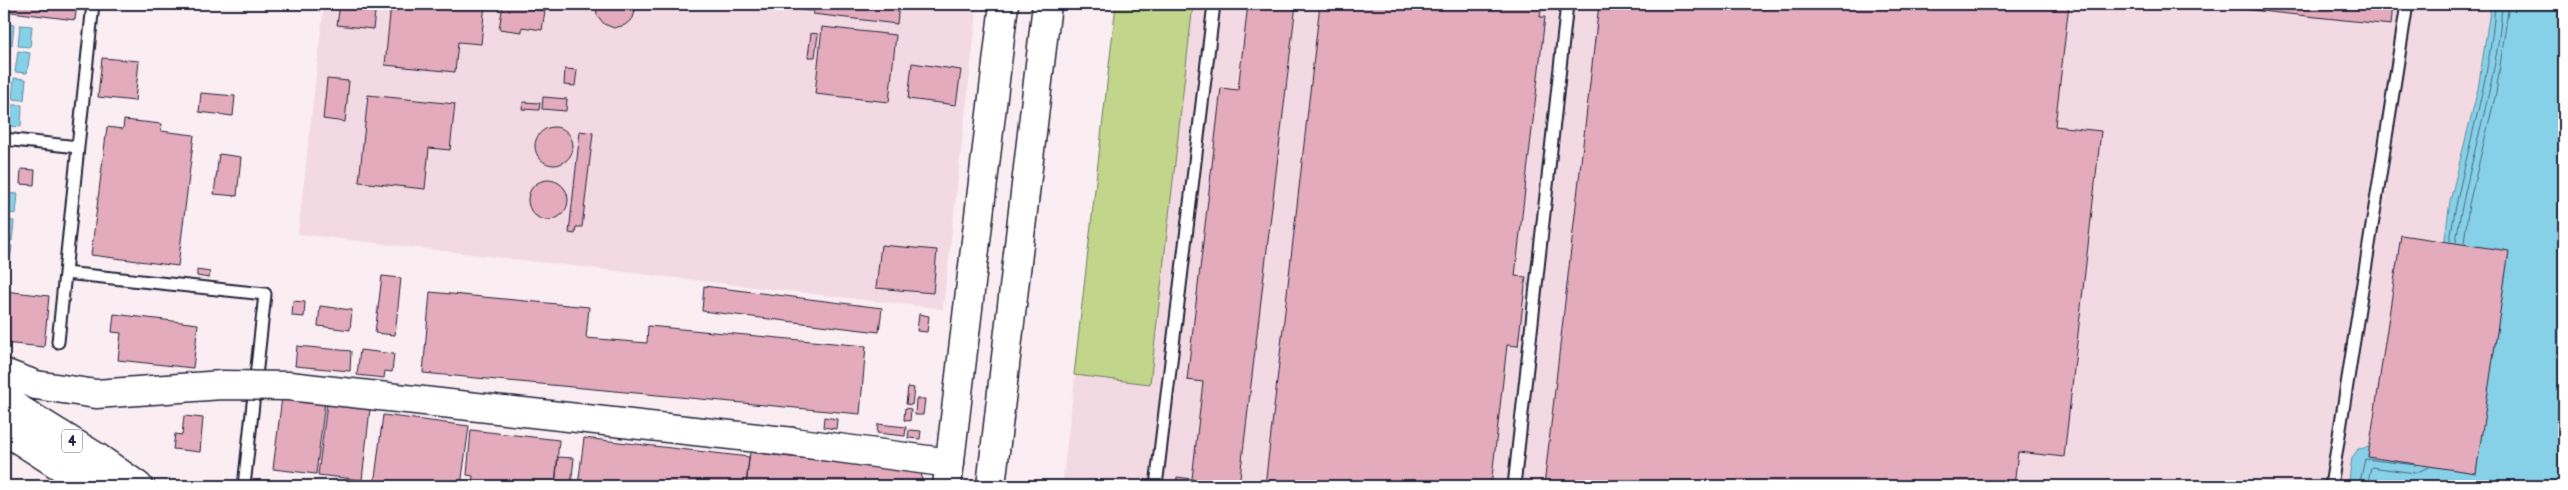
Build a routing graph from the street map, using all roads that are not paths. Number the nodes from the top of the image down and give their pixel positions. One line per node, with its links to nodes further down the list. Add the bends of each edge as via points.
1 (93, 4): 8 (lane)
2 (1004, 4): 14 (main road)
3 (1047, 4): 15 (main road)
4 (1214, 4): 19 (lane)
5 (1567, 4): 20 (lane)
6 (2407, 4): 21 (lane)
7 (4, 139): 8 (lane)
8 (78, 147): 9 (lane)
9 (65, 273): 10 (lane); 18 (lane, via 266,294)
10 (58, 342)
11 (4, 373): 14 (main road, bridge, via 36,385 96,394 222,385 322,389 793,442)
12 (4, 400): 17 (main road, 4)
13 (4, 430): 16 (main road, 4)
14 (949, 474): 15 (main road)
15 (992, 477)
16 (91, 486)
17 (138, 486)
18 (244, 486)
19 (1156, 486)
20 (1514, 486)
21 (2331, 486)

